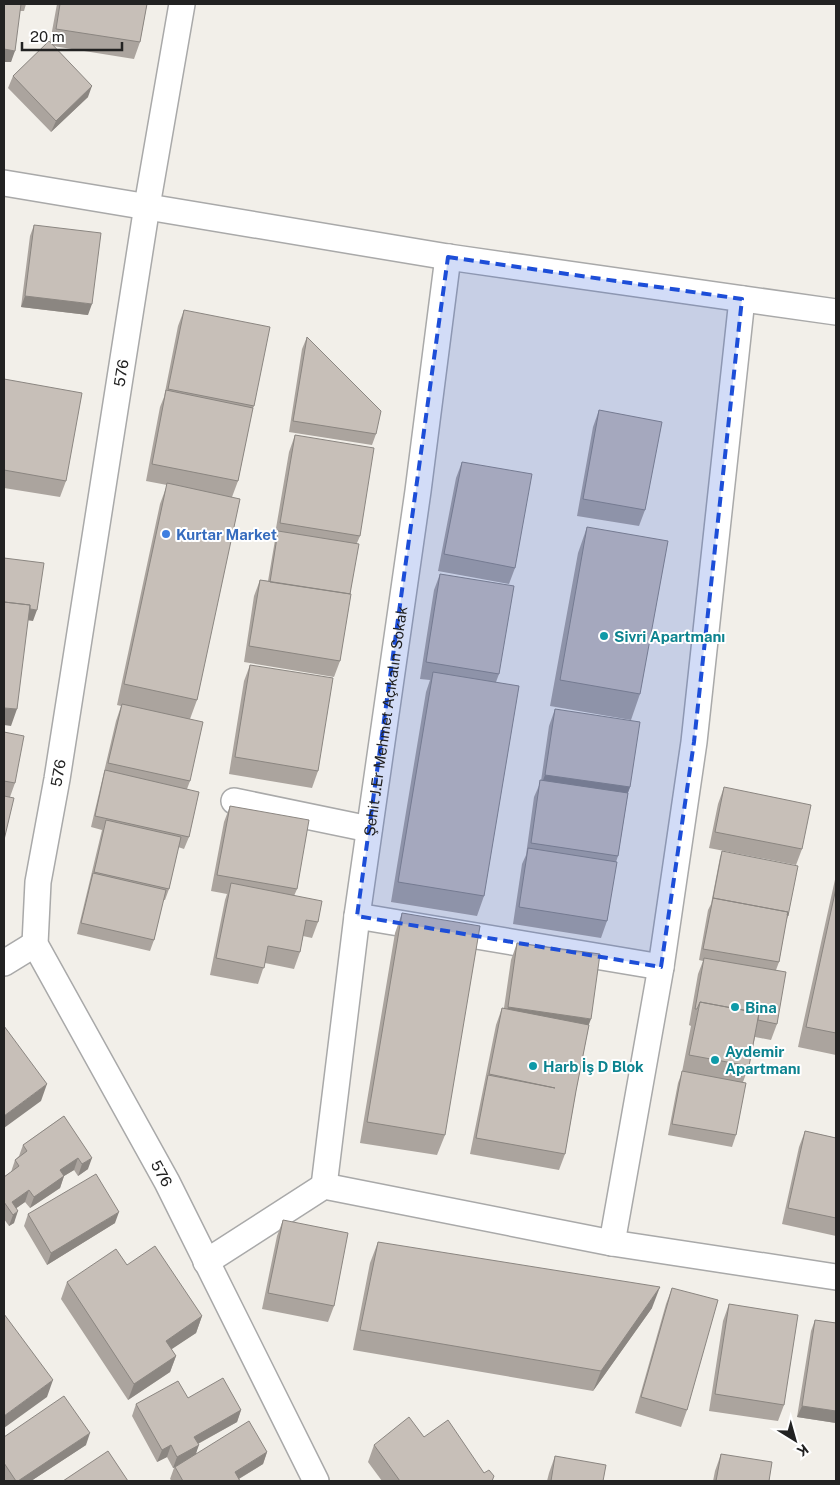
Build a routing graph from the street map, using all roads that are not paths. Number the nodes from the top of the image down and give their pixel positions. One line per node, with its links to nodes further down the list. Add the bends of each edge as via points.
1 (182, 4): 3 (street, 576)
2 (4, 183): 3 (street)
3 (147, 206): 4 (street); 10 (street, 576, via 38,882)
4 (448, 257): 5 (street); 8 (street, Şehit J.Er Mehmet Açıkalın Sokak)
5 (742, 299): 6 (street); 12 (street, via 694,742)
6 (836, 312)
7 (234, 801): 8 (street)
8 (369, 829): 9 (street, Şehit J.Er Mehmet Açıkalın Sokak)
9 (357, 916): 12 (street); 13 (street, Şehit J.Er Mehmet Açıkalın Sokak)
10 (34, 944): 11 (street); 15 (street, 576, via 167,1182)
11 (4, 963)
12 (660, 966): 14 (street)
13 (324, 1186): 14 (street); 15 (street)
14 (612, 1243): 16 (street)
15 (206, 1262): 17 (street, 576)
16 (836, 1278)
17 (316, 1481)

